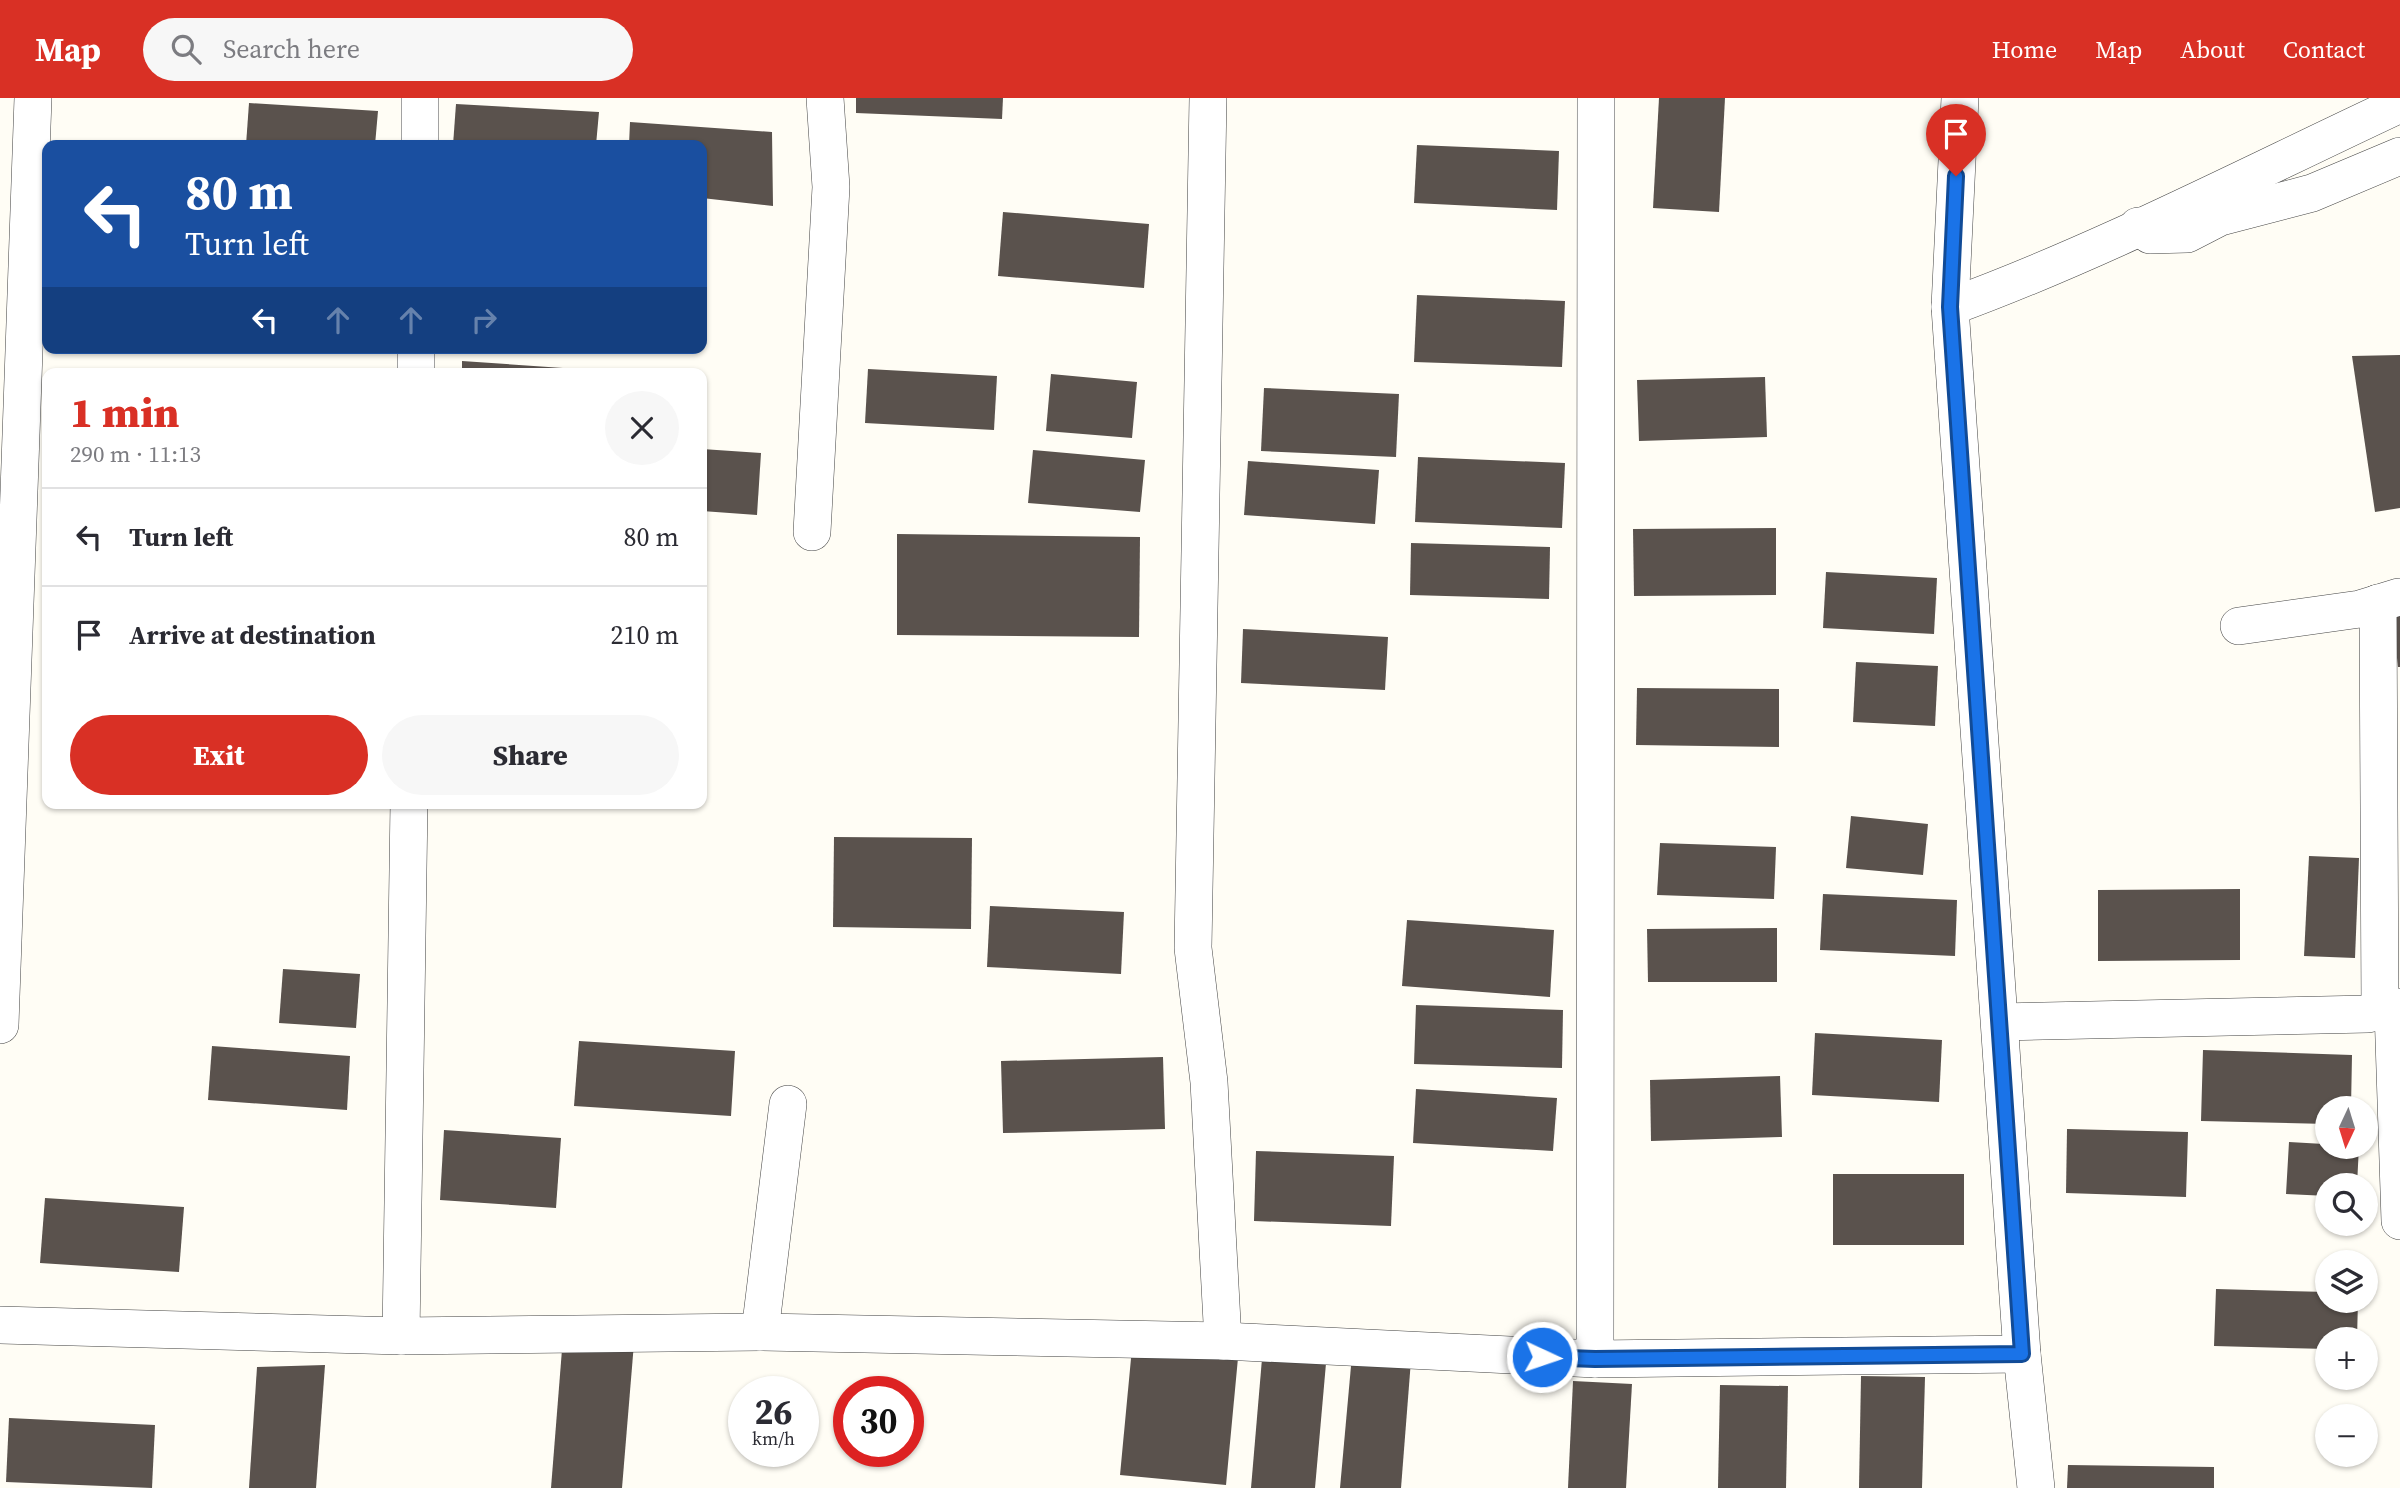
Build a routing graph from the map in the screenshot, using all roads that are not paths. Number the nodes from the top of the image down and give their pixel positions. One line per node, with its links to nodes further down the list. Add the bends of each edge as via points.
1 (33, 98): 18 (street)
2 (420, 98): 8 (street)
3 (825, 98): 12 (street, via 831,187)
4 (1208, 98): 24 (street, via 1193,948 1209,1082)
5 (1595, 98): 26 (street)
6 (1960, 98): 11 (street)
7 (2400, 104): 10 (street)
8 (420, 140)
9 (2400, 156): 10 (street, via 2312,193 2220,217 2187,234 2150,235)
10 (2138, 226): 11 (street)
11 (1950, 307): 17 (street)
12 (812, 531)
13 (2389, 600): 14 (street, via 2360,609); 16 (street)
14 (2239, 626)
15 (409, 809): 23 (street)
16 (2391, 1009): 17 (street); 20 (street)
17 (2000, 1023): 25 (street)
18 (0, 1025)
19 (788, 1104): 22 (street)
20 (2400, 1222)
21 (0, 1325): 23 (street)
22 (760, 1332): 23 (street); 24 (street)
23 (401, 1336)
24 (1223, 1342): 26 (street)
25 (2022, 1354): 26 (street); 27 (street)
26 (1595, 1359)
27 (2036, 1488)

